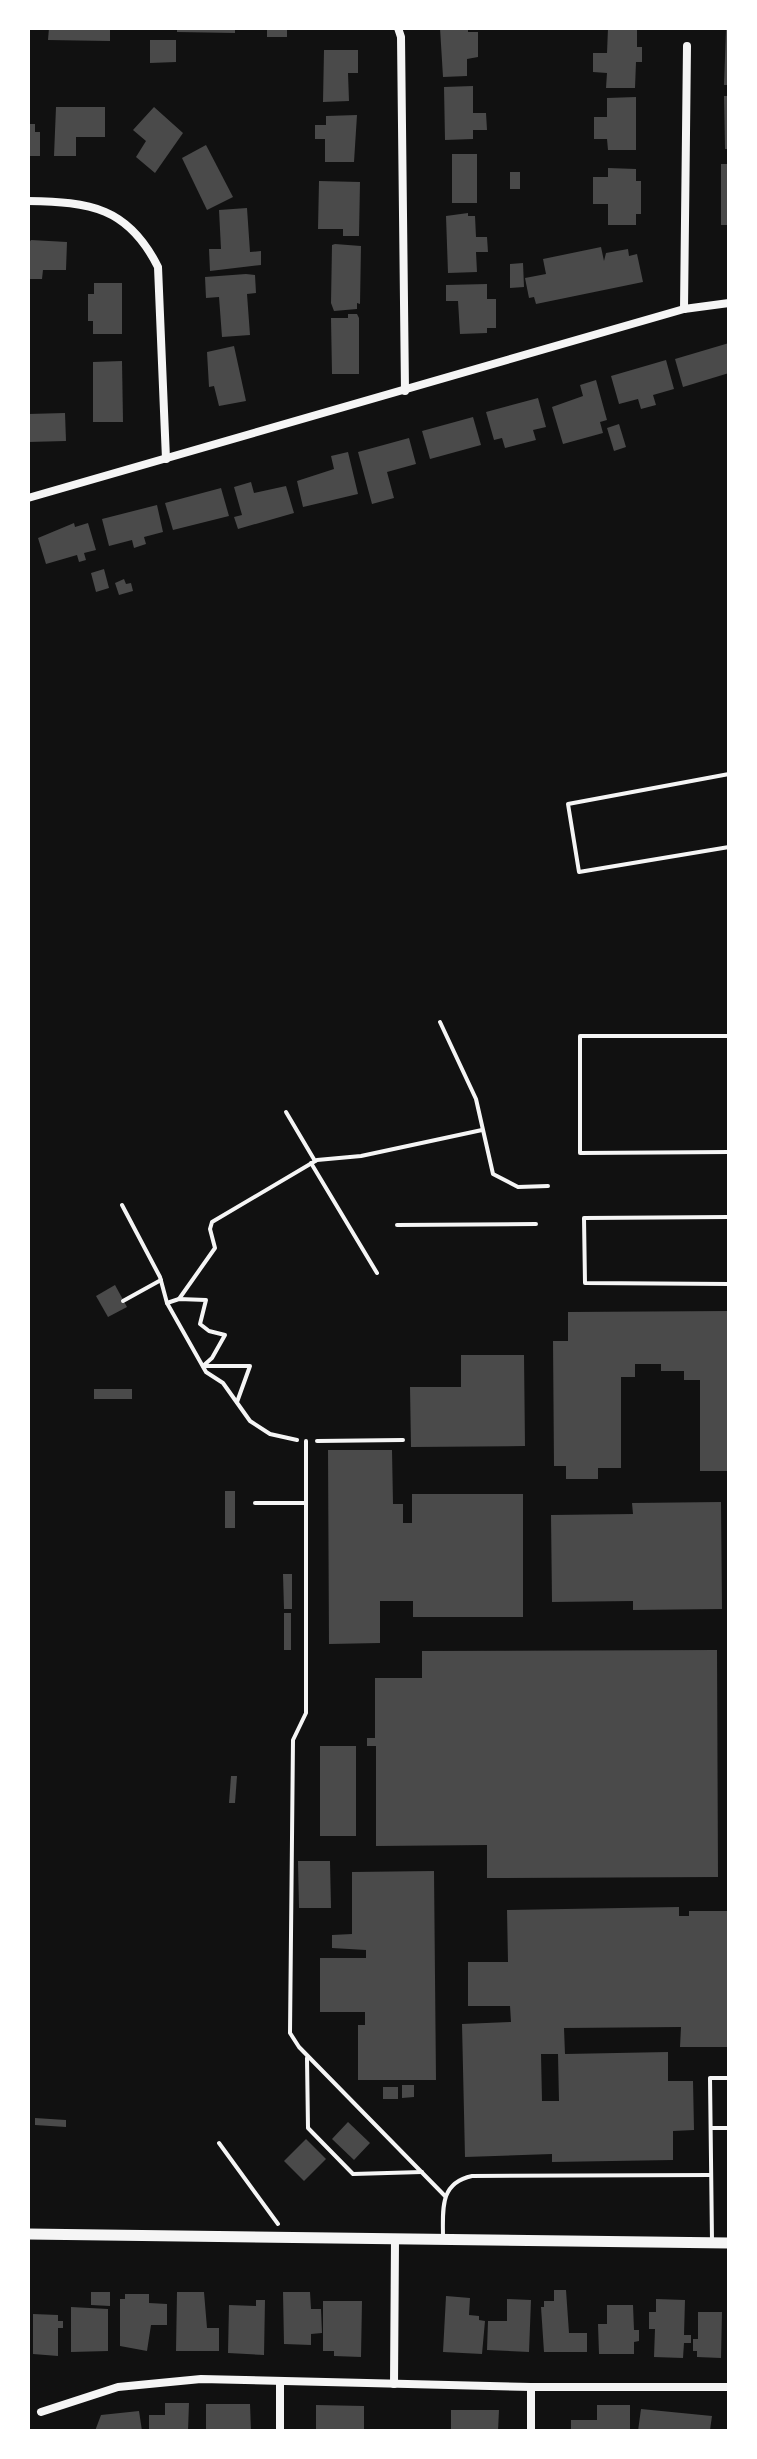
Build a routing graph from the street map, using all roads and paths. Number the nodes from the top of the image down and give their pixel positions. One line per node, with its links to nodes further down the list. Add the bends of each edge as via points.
1 (398, 28): 6 (street)
2 (687, 46): 5 (street)
3 (28, 201): 7 (street, via 107,211 135,229 158,267)
4 (729, 303): 5 (street)
5 (684, 309): 6 (street)
6 (405, 391): 7 (street)
7 (166, 459): 8 (street)
8 (28, 498)
9 (729, 774): 10 (lane, via 568,804 579,872)
10 (729, 847)
11 (440, 1022): 14 (path, via 470,1083)
12 (729, 1036): 15 (lane, via 580,1036 580,1153)
13 (286, 1112): 16 (path)
14 (482, 1130): 16 (path); 17 (path, via 489,1166 498,1180 518,1187)
15 (729, 1152)
16 (313, 1162): 22 (path); 25 (path, via 212,1222 215,1248)
17 (548, 1186)
18 (122, 1205): 23 (path)
19 (729, 1217): 24 (lane, via 584,1218 585,1283)
20 (536, 1224): 21 (path)
21 (397, 1225)
22 (377, 1273)
23 (161, 1280): 26 (path); 27 (path)
24 (729, 1284)
25 (179, 1299): 27 (path); 28 (path, via 206,1300 200,1324 225,1335)
26 (123, 1301)
27 (167, 1303): 28 (path)
28 (203, 1366): 29 (path); 29 (path, via 250,1366)
29 (237, 1402): 31 (path, via 250,1421 270,1434)
30 (403, 1440): 31 (path)
31 (306, 1441): 33 (lane)
32 (255, 1503): 33 (lane)
33 (306, 1503): 34 (lane, via 306,1713 293,1740 290,2033)
34 (307, 2056): 39 (lane); 39 (lane, via 308,2128 353,2174)
35 (729, 2078): 36 (lane, via 710,2078)
36 (711, 2128): 37 (lane); 40 (lane)
37 (729, 2128)
38 (219, 2143): 43 (path, via 278,2220)
39 (422, 2172): 41 (lane)
40 (711, 2175): 41 (lane, via 472,2176 459,2179); 46 (lane)
41 (445, 2196): 45 (lane)
42 (28, 2234): 43 (street)
43 (279, 2239): 44 (street)
44 (395, 2241): 45 (street); 49 (street)
45 (443, 2241): 46 (street)
46 (712, 2243): 47 (street)
47 (729, 2243)
48 (280, 2382): 49 (street); 52 (street, via 201,2379 135,2384); 53 (street)
49 (394, 2384): 50 (street)
50 (531, 2387): 51 (street); 54 (street)
51 (729, 2387)
52 (41, 2412)
53 (280, 2431)
54 (531, 2431)

